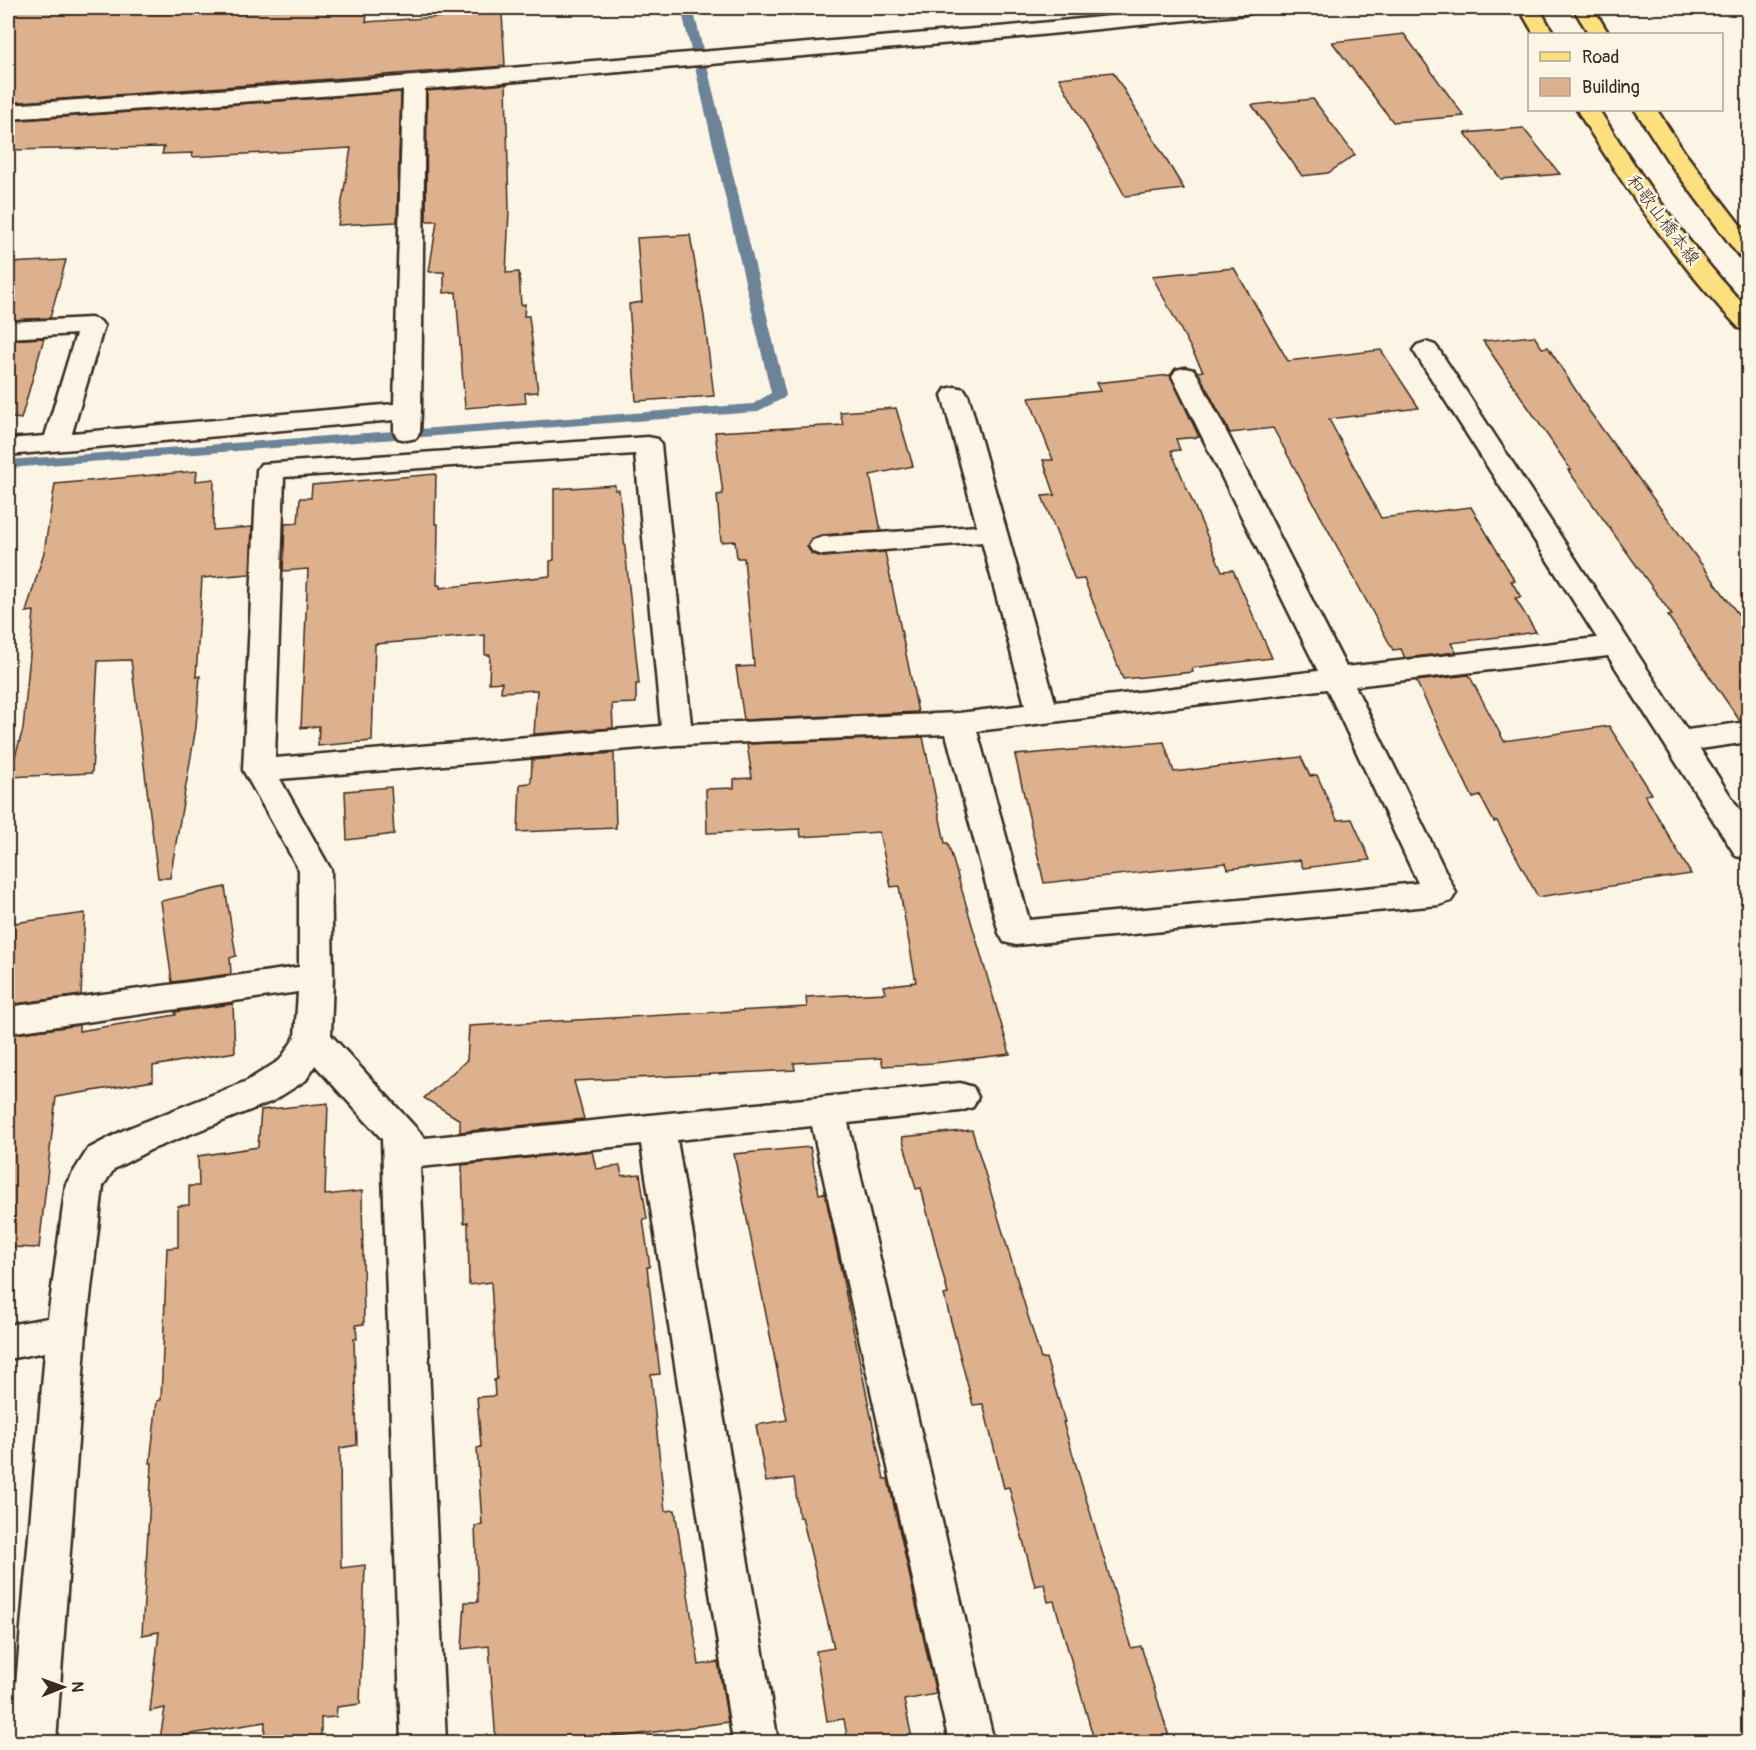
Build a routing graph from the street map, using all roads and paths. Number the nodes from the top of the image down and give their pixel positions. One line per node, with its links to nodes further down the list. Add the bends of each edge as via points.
1 (1247, 8): 6 (street)
2 (1529, 8): 4 (main road)
3 (1583, 8): 5 (main road)
4 (1543, 33)
5 (1598, 33)
6 (414, 83): 9 (street); 16 (street)
7 (1589, 111): 11 (main road, 和歌山橋本線, via 1636,188 1679,244)
8 (1647, 111): 10 (main road)
9 (8, 112)
10 (1749, 251)
11 (1749, 322)
12 (8, 330): 17 (street, via 91,326)
13 (1426, 350): 22 (street)
14 (1185, 376): 23 (street)
15 (955, 395): 20 (street)
16 (408, 411): 17 (street); 19 (street)
17 (56, 442): 18 (street)
18 (9, 455)
19 (406, 459): 27 (street, via 648,445); 29 (street, via 271,470)
20 (993, 533): 21 (street); 24 (street)
21 (823, 546)
22 (1617, 645): 23 (street); 28 (street)
23 (1337, 679): 24 (street); 25 (street, via 1439,893 1016,933)
24 (1043, 713): 25 (street)
25 (959, 723): 27 (street)
26 (1749, 732): 28 (street)
27 (677, 735): 29 (street)
28 (1679, 741): 30 (street)
29 (259, 770): 31 (street, via 315,870)
30 (1749, 848)
31 (316, 977): 32 (street); 33 (street)
32 (8, 1020)
33 (313, 1039): 37 (street); 38 (street, via 293,1070 260,1091 137,1140 101,1159 85,1184)
34 (960, 1097): 35 (street)
35 (827, 1111): 36 (street); 43 (street)
36 (657, 1128): 37 (street, via 417,1153); 42 (street)
37 (400, 1135): 41 (street)
38 (66, 1332): 39 (street); 40 (street)
39 (8, 1342)
40 (33, 1743)
41 (423, 1743)
42 (756, 1743)
43 (972, 1743)

